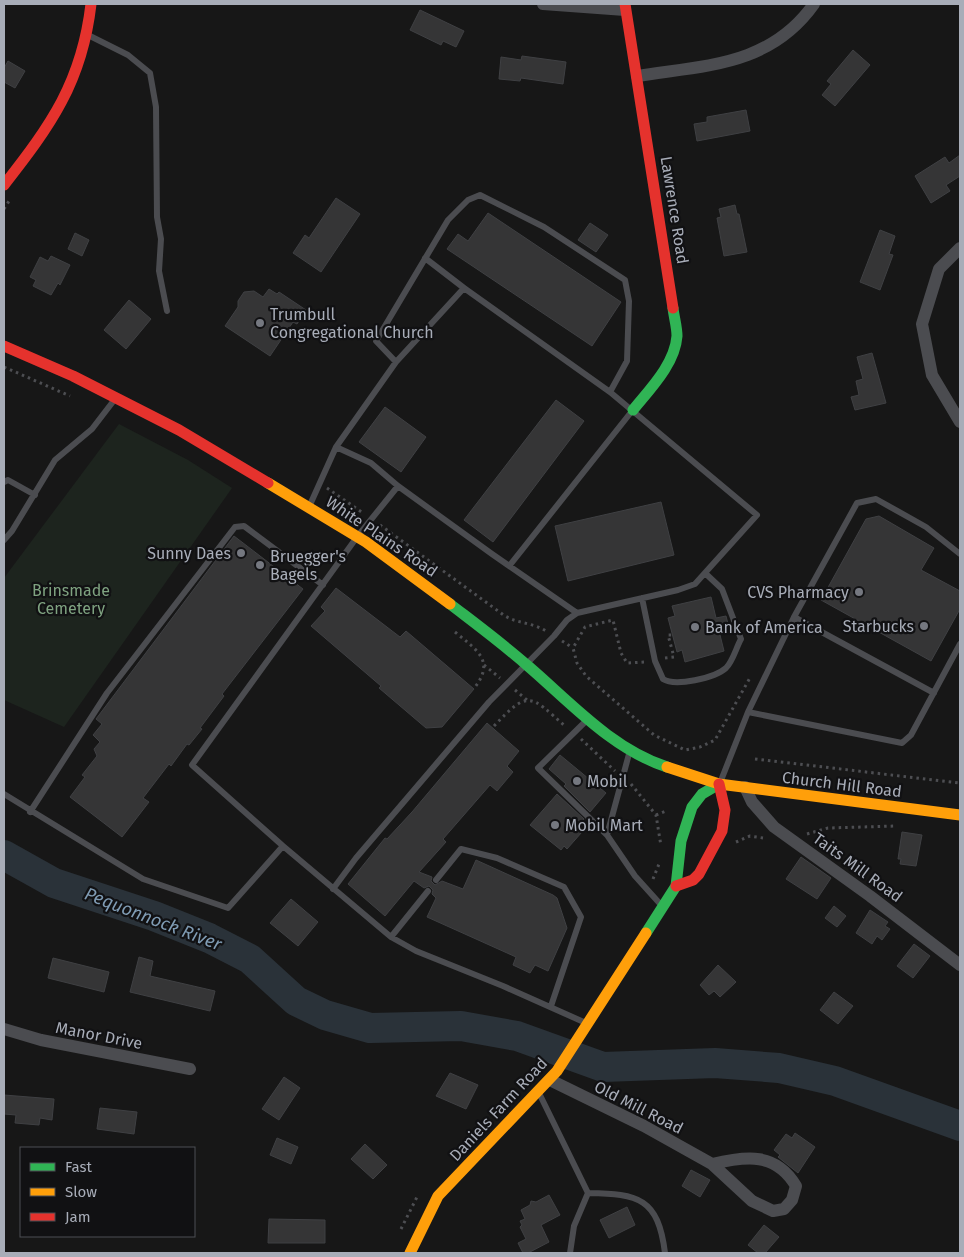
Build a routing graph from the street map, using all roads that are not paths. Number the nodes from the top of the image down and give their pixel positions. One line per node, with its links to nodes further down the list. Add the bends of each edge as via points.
1 (91, 4): 5 (main road)
2 (544, 4): 4 (street)
3 (814, 4): 6 (street, via 786,36 756,52 713,64)
4 (625, 7): 6 (main road, Lawrence Road)
5 (89, 35): 7 (main road, via 80,66 59,110); 11 (lane, via 128,55 150,73 156,107 157,217 161,240 159,271)
6 (637, 76): 16 (main road, Lawrence Road, via 677,335 668,365)
7 (4, 185)
8 (960, 248): 17 (street, via 939,269 922,324 932,376)
9 (425, 258): 10 (lane); 13 (lane, via 376,341); 14 (lane, via 448,220 468,200 480,195 544,227 625,280 629,301 628,361)
10 (464, 288): 13 (lane); 14 (lane)
11 (167, 311)
12 (4, 346): 15 (main road, White Plains Road)
13 (396, 362): 18 (lane)
14 (610, 392): 16 (lane)
15 (116, 397): 21 (lane, via 92,429 55,460); 22 (main road, White Plains Road)
16 (633, 410): 26 (lane); 27 (lane, via 757,514)
17 (960, 422)
18 (336, 447): 20 (lane, via 371,463); 22 (lane)
19 (4, 482): 21 (lane, via 8,480)
20 (398, 486): 23 (lane); 26 (lane)
21 (35, 495): 24 (lane)
22 (309, 507): 23 (main road, White Plains Road)
23 (357, 537): 28 (lane); 33 (main road, White Plains Road, via 423,582)
24 (4, 540)
25 (960, 554): 31 (lane, via 926,527 876,499 857,503)
26 (510, 565): 30 (lane)
27 (705, 573): 29 (lane, via 695,584); 29 (lane, via 722,590 740,639 727,667 716,674 675,684 663,679 655,660)
28 (323, 585): 41 (lane, via 244,526 235,527 107,693); 44 (lane, via 192,765)
29 (642, 598): 30 (lane)
30 (577, 613): 33 (lane)
31 (794, 617): 34 (lane); 35 (lane)
32 (960, 644): 34 (lane)
33 (526, 664): 36 (main road, White Plains Road); 47 (lane, via 434,766)
34 (934, 693): 35 (lane, via 911,735 902,743)
35 (748, 712): 38 (lane)
36 (588, 719): 37 (main road, White Plains Road); 43 (lane, via 538,768)
37 (630, 752): 38 (main road, White Plains Road, via 662,767); 43 (lane)
38 (719, 784): 39 (main road, Church Hill Road); 46 (main road, via 705,791 692,808 675,867); 46 (main road, Daniels Farm Road, via 727,810 723,830 699,874 693,880)
39 (745, 788): 42 (main road, Church Hill Road); 51 (street, Taits Mill Road, via 752,802 774,827)
40 (4, 794): 41 (lane)
41 (30, 812): 44 (lane, via 143,880 228,908)
42 (960, 815)
43 (607, 834): 49 (lane, via 635,876)
44 (283, 846): 47 (lane)
45 (436, 880): 52 (lane, via 461,849 497,858 564,887 581,917)
46 (676, 886): 49 (main road, Daniels Farm Road)
47 (333, 889): 50 (lane)
48 (428, 891): 50 (lane)
49 (662, 906): 53 (main road, Daniels Farm Road)
50 (391, 937): 52 (lane, via 416,951)
51 (960, 965)
52 (551, 1006): 53 (lane)
53 (587, 1024): 56 (main road, Daniels Farm Road)
54 (4, 1029): 55 (street, Manor Drive, via 40,1040)
55 (190, 1069)
56 (553, 1075): 57 (main road, Daniels Farm Road); 58 (street, Old Mill Road)
57 (539, 1092): 59 (lane); 60 (main road, Daniels Farm Road, via 438,1196)
58 (712, 1164): 58 (street, Old Mill Road, via 752,1201 773,1211 784,1208 792,1200 796,1186 785,1170 773,1163 757,1158 737,1158)
59 (588, 1192): 61 (lane, via 574,1226); 62 (lane, via 621,1193 640,1200 654,1213 662,1231)
60 (410, 1253)
61 (570, 1253)
62 (665, 1253)

